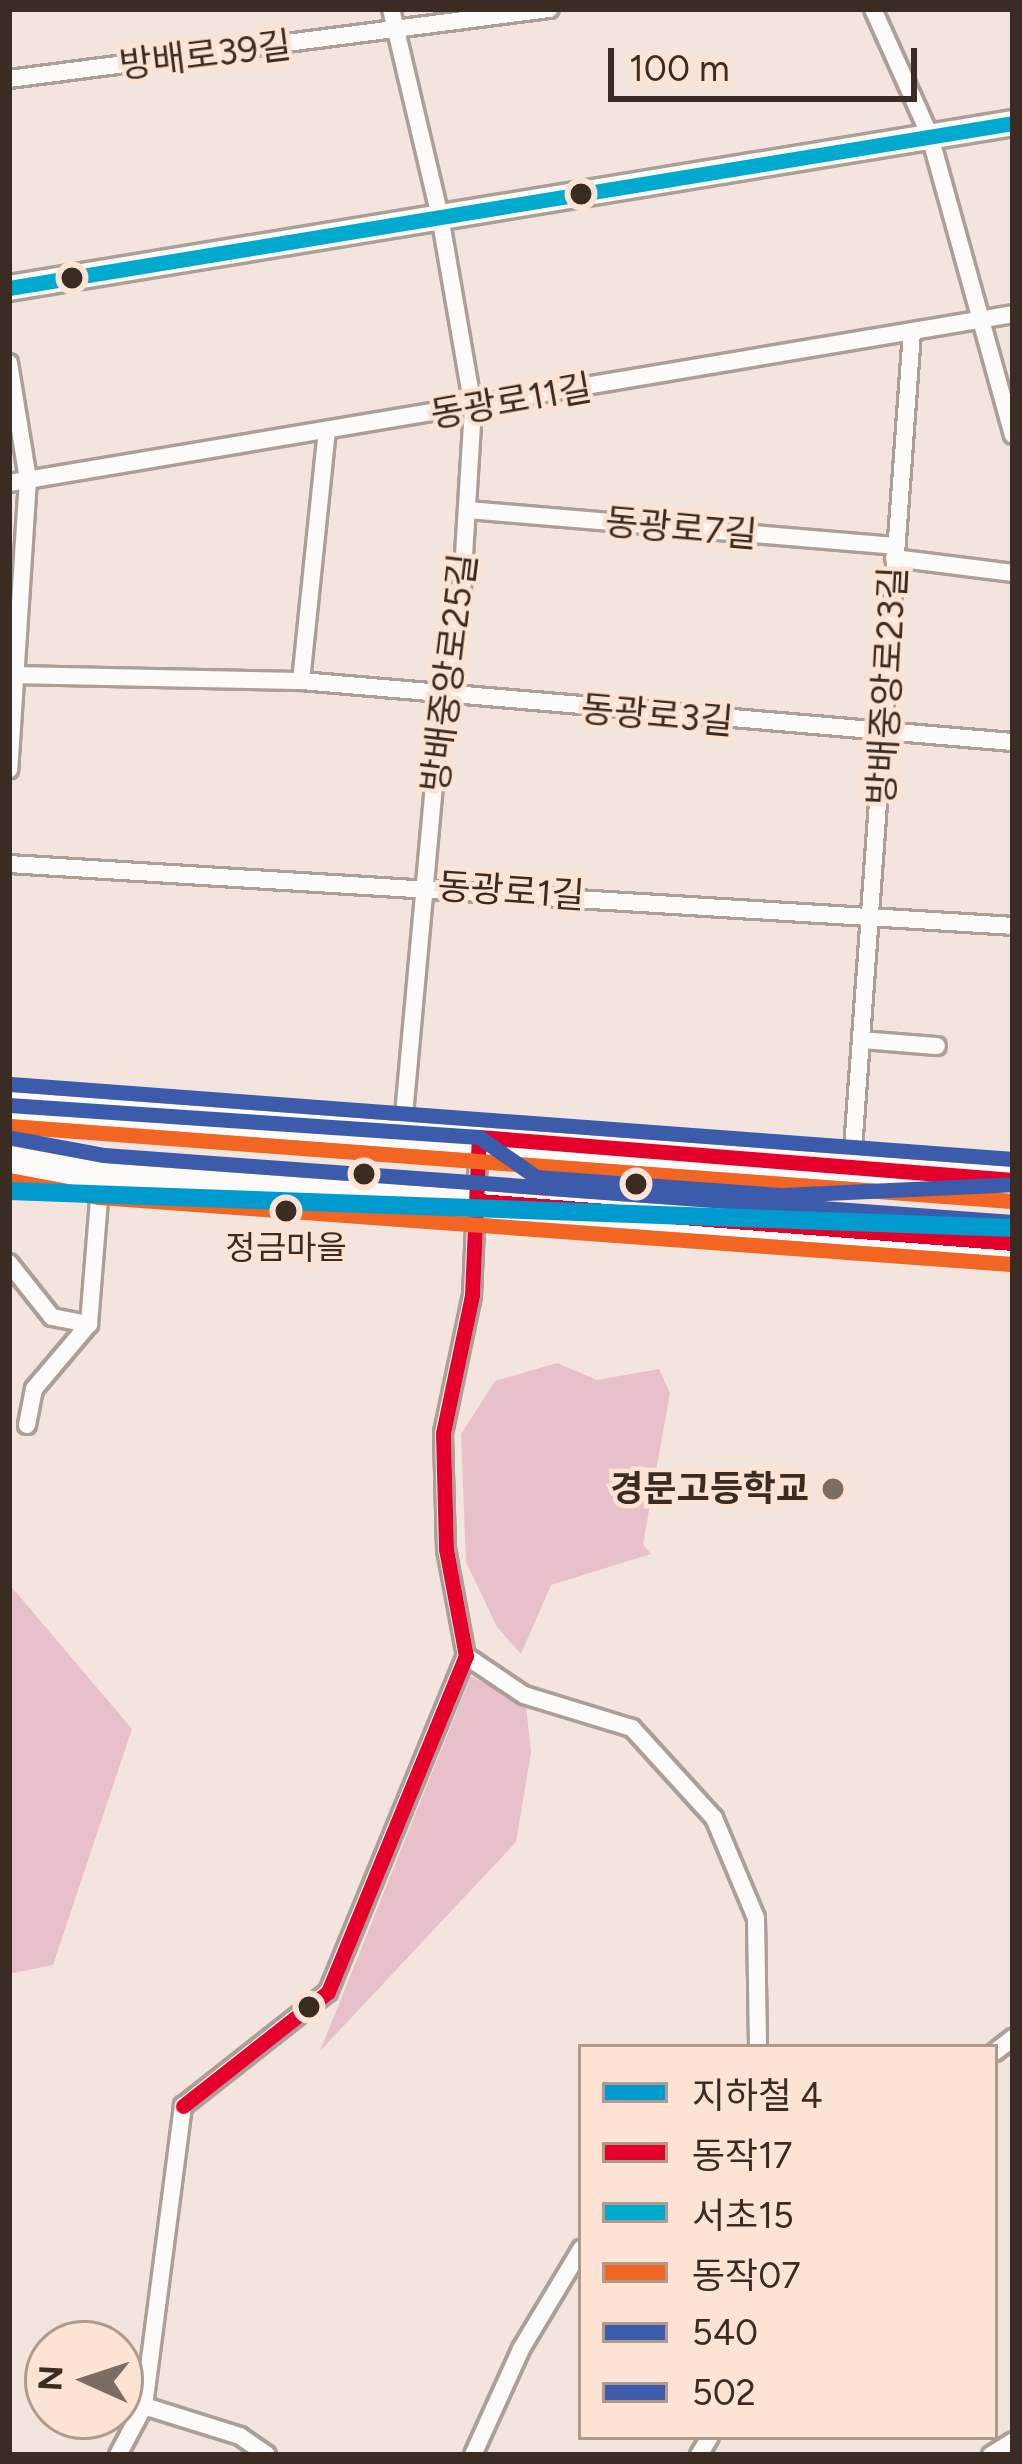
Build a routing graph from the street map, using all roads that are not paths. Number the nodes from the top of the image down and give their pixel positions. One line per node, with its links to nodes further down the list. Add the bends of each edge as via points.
1 (391, 9): 4 (street)
2 (549, 9): 4 (street, 방배로39길)
3 (873, 9): 7 (street)
4 (400, 30): 5 (street, 방배로39길); 8 (street)
5 (9, 79)
6 (1013, 123): 7 (street)
7 (930, 136): 8 (street); 11 (street)
8 (440, 215): 9 (street); 14 (street, 방배중앙로25길)
9 (9, 288)
10 (1013, 314): 11 (street, 동광로11길)
11 (982, 320): 12 (street, 동광로11길); 16 (street)
12 (911, 332): 14 (street, 동광로11길); 20 (street, 방배중앙로23길)
13 (9, 363): 17 (street)
14 (473, 408): 15 (street, 동광로11길); 19 (street, 방배중앙로25길)
15 (327, 431): 17 (street, 동광로11길); 23 (street)
16 (1013, 435)
17 (28, 479): 18 (street, 동광로11길); 22 (street)
18 (9, 483)
19 (466, 510): 20 (street, 동광로7길); 24 (street, 방배중앙로25길, via 461,602)
20 (895, 552): 21 (street, 동광로7길); 25 (street, 방배중앙로23길)
21 (1013, 573)
22 (12, 675): 23 (street, 동광로3길); 27 (street)
23 (301, 681): 24 (street, 동광로3길)
24 (442, 697): 25 (street, 동광로3길); 29 (street, 방배중앙로25길)
25 (887, 735): 26 (street, 동광로3길); 30 (street, 방배중앙로23길)
26 (1013, 742)
27 (9, 769)
28 (9, 863): 29 (street, 동광로1길)
29 (427, 885): 30 (street, 동광로1길); 35 (street, 방배중앙로25길)
30 (872, 918): 31 (street, 동광로1길); 32 (street, 방배중앙로23길)
31 (1013, 926)
32 (862, 1040): 33 (street); 38 (street, 방배중앙로23길)
33 (937, 1046)
34 (9, 1105): 35 (main road)
35 (402, 1133): 36 (main road)
36 (479, 1137): 38 (main road); 41 (street)
37 (9, 1159): 39 (main road)
38 (852, 1163): 40 (main road)
39 (100, 1176): 41 (main road); 44 (street)
40 (1013, 1180)
41 (478, 1201): 42 (main road); 46 (street, via 472,1295 443,1432 446,1549)
42 (1013, 1243)
43 (9, 1263): 44 (street, via 52,1317)
44 (88, 1324): 45 (street, via 34,1389)
45 (27, 1425)
46 (466, 1656): 47 (street, via 524,1695 632,1728 714,1818 756,1918); 49 (street, via 328,1992 183,2106)
47 (758, 2044)
48 (578, 2253): 52 (street, via 521,2349)
49 (144, 2406): 51 (street, via 240,2436)
50 (1013, 2441): 53 (street)
51 (267, 2455)
52 (473, 2455)
53 (991, 2455)

